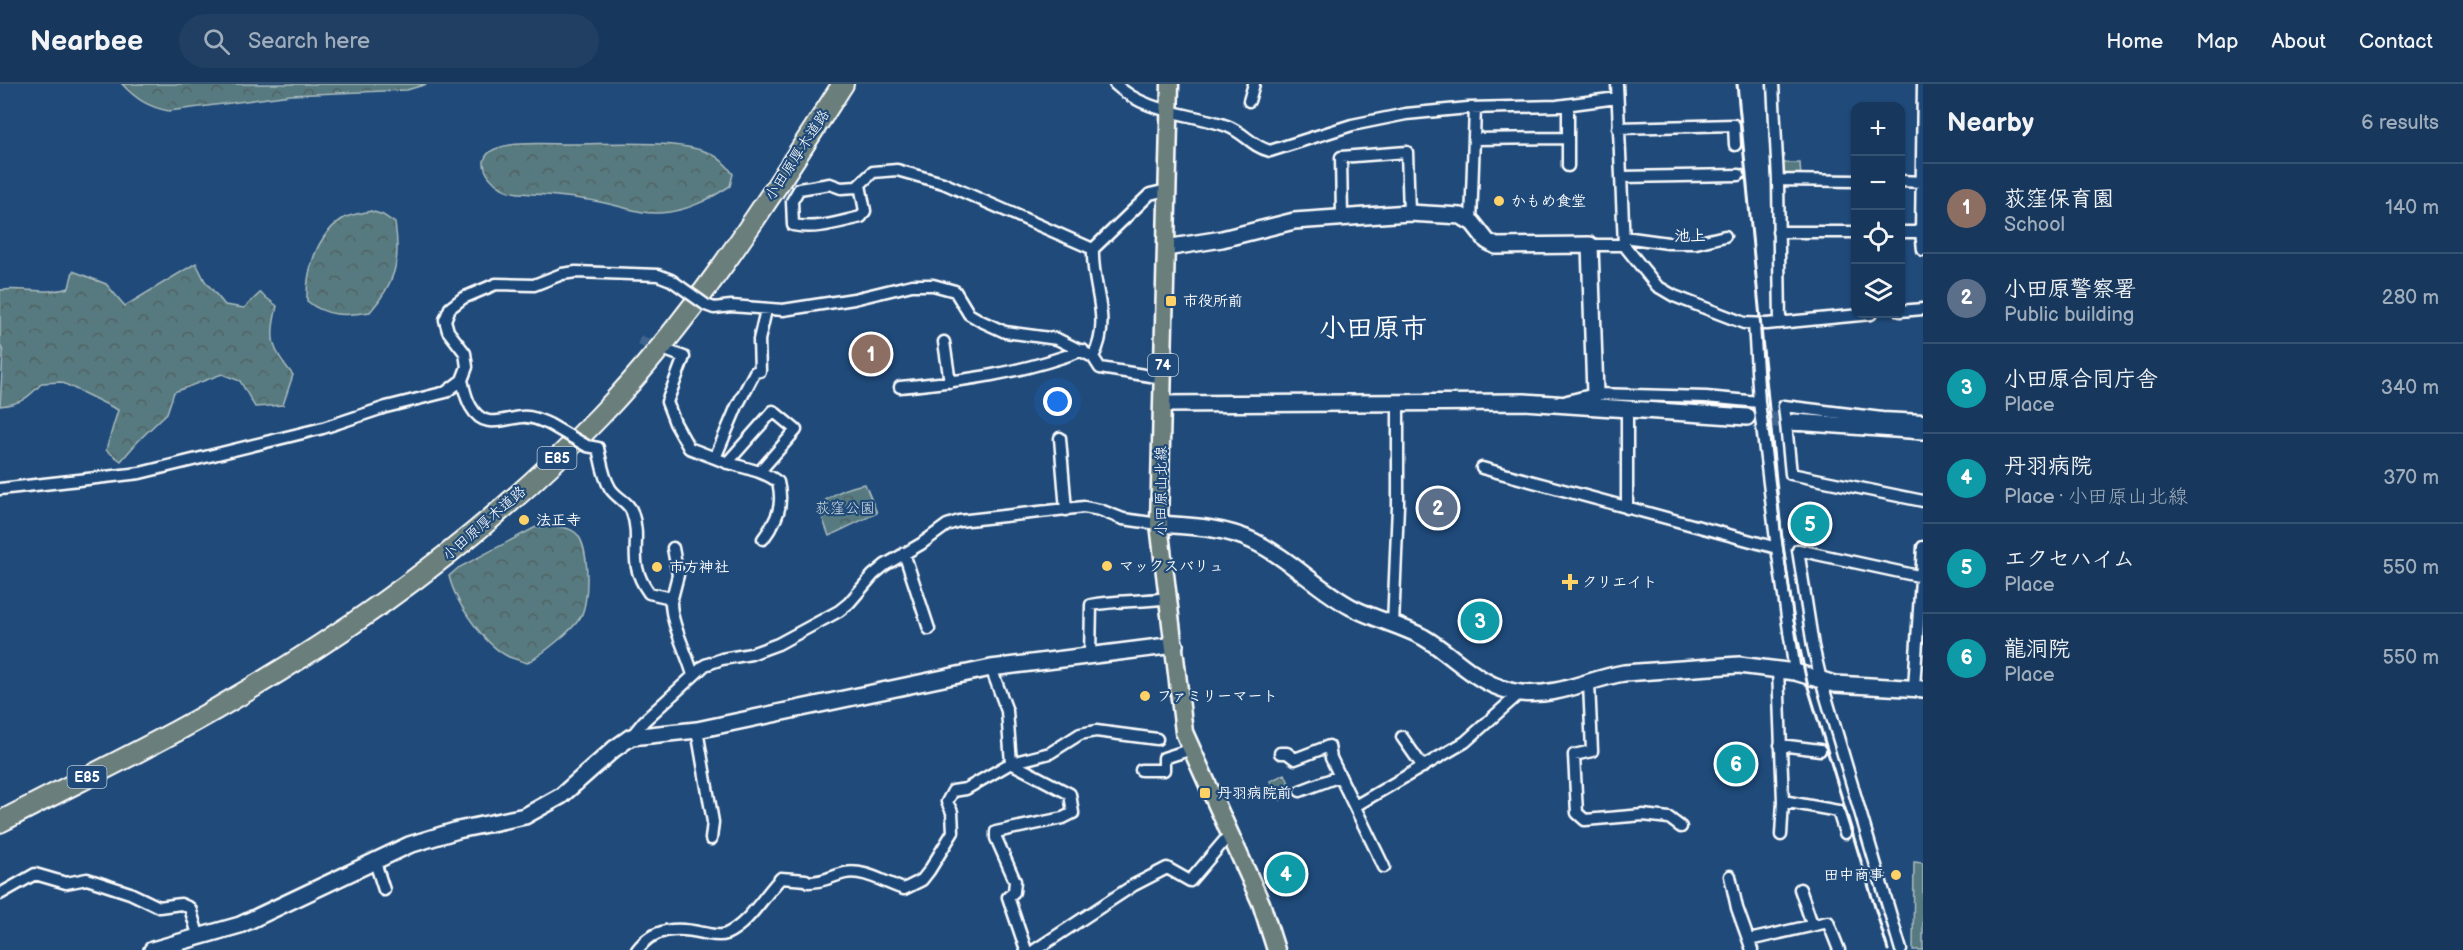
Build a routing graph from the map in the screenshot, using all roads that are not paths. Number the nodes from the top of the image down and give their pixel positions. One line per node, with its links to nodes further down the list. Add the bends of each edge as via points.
1 (829, 84): 95 (highway, 小田原厚木道路 / E85, via 760,191 672,314 590,408 492,504 405,574)
2 (843, 84): 95 (highway, 小田原厚木道路 / E85, via 771,196 680,324 600,416 504,508 412,584 333,637 233,700)
3 (1115, 84): 13 (street, via 1149,106)
4 (1170, 84): 13 (main road, 小田原山北線 / 74)
5 (1254, 84): 10 (street)
6 (1617, 84): 9 (street)
7 (1773, 84): 21 (street)
8 (1923, 84): 24 (street)
9 (1617, 98): 11 (street); 14 (street)
10 (1249, 101)
11 (1568, 105): 12 (street); 15 (street)
12 (1475, 108): 13 (street, via 1374,120 1270,151 1226,126); 16 (street)
13 (1169, 112): 26 (main road, 小田原山北線 / 74)
14 (1618, 128): 17 (street, via 1734,125); 20 (street)
15 (1568, 138): 16 (street); 18 (street)
16 (1474, 139): 29 (street)
17 (1735, 145)
18 (1568, 166)
19 (1738, 175): 20 (street)
20 (1621, 177): 35 (street)
21 (1778, 180): 22 (street); 30 (street)
22 (1851, 181)
23 (1905, 182): 24 (street)
24 (1922, 182): 33 (street)
25 (860, 184): 25 (street, via 799,189 792,201 793,225 822,226 861,217 865,211); 38 (street, via 873,172 897,170 933,179)
26 (1167, 190): 37 (main road, 小田原山北線 / 74); 38 (street, via 1150,194)
27 (1409, 213): 28 (street); 28 (street, via 1407,152 1341,157); 29 (street, via 1451,214)
28 (1342, 216): 37 (street, via 1294,220 1222,239)
29 (1471, 223): 36 (street, via 1487,242 1496,246)
30 (1778, 232): 31 (street); 44 (street)
31 (1851, 232)
32 (1905, 232): 33 (street)
33 (1921, 232): 39 (street)
34 (1725, 236): 35 (street, via 1696,243)
35 (1624, 241): 36 (street); 45 (street, via 1658,286 1674,296)
36 (1590, 245): 54 (street)
37 (1166, 248): 50 (main road, 小田原山北線 / 74)
38 (1093, 249): 49 (street, via 1102,313 1100,343)
39 (1923, 250)
40 (1923, 309): 42 (street)
41 (766, 310): 47 (street, via 854,299 912,285 933,285 955,291 969,314 1005,332 1058,339); 51 (street, bridge, via 714,308 658,275 576,272 534,285 496,284 463,298 450,308 445,320 448,331 465,353 467,367); 66 (street, via 759,340 760,371 755,372 737,406)
42 (1905, 311)
43 (1851, 316): 44 (street)
44 (1780, 323): 45 (street)
45 (1754, 324): 56 (street)
46 (944, 342): 52 (street)
47 (1083, 350): 49 (street); 52 (street, via 1044,364)
48 (668, 351): 66 (street, via 684,357 667,402 675,423 689,448)
49 (1093, 357): 50 (street, via 1100,368)
50 (1163, 378): 57 (main road, 小田原山北線 / 74)
51 (462, 380): 70 (street, via 446,392 323,428 141,473); 82 (street, bridge, via 471,409 488,422 537,418 587,446 598,448 610,489 631,509 641,583 649,593)
52 (950, 382): 53 (street)
53 (900, 387)
54 (1595, 394): 56 (street); 58 (street)
55 (1398, 401): 57 (street); 58 (street); 83 (street)
56 (1759, 402): 61 (street)
57 (1162, 404): 74 (main road, 小田原山北線 / 74)
58 (1558, 404): 59 (street, via 1574,410); 61 (street)
59 (1627, 414): 61 (street); 72 (street)
60 (1923, 420): 62 (street, via 1784,406)
61 (1754, 421): 78 (street)
62 (1790, 423): 63 (street); 64 (street); 71 (street, via 1791,474)
63 (1923, 431)
64 (1923, 435)
65 (1060, 438): 73 (street)
66 (715, 458): 67 (street)
67 (728, 463): 69 (street); 69 (street, via 773,411 796,430)
68 (1482, 468): 72 (street)
69 (760, 471): 75 (street, via 778,482 782,502 777,519)
70 (0, 489)
71 (1923, 501)
72 (1627, 508): 78 (street)
73 (1066, 510): 74 (street, via 1091,508 1123,519); 79 (street, via 952,522)
74 (1159, 524): 81 (main road, 小田原山北線 / 74); 83 (street, via 1226,531 1252,541 1352,608)
75 (763, 539)
76 (1923, 547): 80 (street)
77 (673, 548): 82 (street, via 678,575)
78 (1777, 548): 89 (street)
79 (904, 553): 84 (street); 90 (street, via 873,575 849,603 827,618 751,654 710,662)
80 (1922, 577): 91 (street, via 1798,550); 93 (street)
81 (1168, 598): 85 (main road, 小田原山北線 / 74); 86 (street, via 1091,605)
82 (671, 602): 90 (street, via 671,616)
83 (1393, 625): 94 (street, via 1423,638 1478,676)
84 (929, 629)
85 (1175, 645): 86 (street); 101 (main road, 小田原山北線 / 74, via 1184,732)
86 (1090, 656): 87 (street)
87 (991, 668): 96 (street); 104 (street, via 1007,711)
88 (1778, 669): 89 (street); 92 (street, via 1739,665 1624,673); 100 (street)
89 (1795, 672): 91 (street)
90 (693, 675): 97 (street)
91 (1821, 680): 93 (street); 133 (street)
92 (1589, 683): 94 (street, via 1563,691); 113 (street, via 1592,751 1574,755 1577,813 1585,820 1625,815 1669,818)
93 (1918, 688)
94 (1520, 693): 105 (street, via 1465,742)
95 (172, 727): 111 (highway, 小田原厚木道路 / E85); 112 (highway, 小田原厚木道路 / E85)
96 (697, 730): 97 (street); 117 (street, via 713,822)
97 (631, 737): 118 (street, via 561,796 540,808 515,819 409,845)
98 (1402, 737): 105 (street)
99 (1157, 739): 104 (street, via 1096,731 1080,734 1050,753)
100 (1780, 745): 102 (street); 109 (street)
101 (1192, 749): 106 (street, via 1164,758 1164,770); 115 (main road, 小田原山北線 / 74)
102 (1820, 750)
103 (1280, 753): 107 (street, via 1295,759 1329,746)
104 (1011, 763): 128 (street, via 966,789 953,791 947,802 953,832 922,880 904,889 861,873 844,873 823,882 781,878 724,935 679,928 655,934); 129 (street, via 1070,794 1074,808 1073,813 1063,818 996,832 1015,881 1014,892 1008,897)
105 (1423, 767): 110 (street)
106 (1141, 770)
107 (1340, 776): 108 (street); 110 (street)
108 (1300, 791)
109 (1783, 801): 114 (street, via 1838,811); 116 (street)
110 (1355, 806): 119 (street)
111 (0, 808)
112 (0, 822)
113 (1681, 827)
114 (1845, 833)
115 (1230, 834): 130 (street, via 1190,881 1167,868); 131 (main road, 小田原山北線 / 74, via 1261,903)
116 (1781, 835)
117 (711, 839)
118 (375, 862): 122 (street); 125 (street)
119 (1384, 867)
120 (1730, 876): 126 (street)
121 (1800, 889): 124 (street)
122 (384, 890)
123 (0, 894): 125 (street, via 35,874 66,883 87,879 130,893 159,908 181,904 190,908)
124 (1812, 924): 126 (street); 132 (street, via 1828,922)
125 (192, 943): 127 (street)
126 (1751, 945)
127 (152, 950)
128 (637, 950)
129 (1026, 950)
130 (1035, 950)
131 (1276, 950)
132 (1839, 950)
133 (1901, 950)

